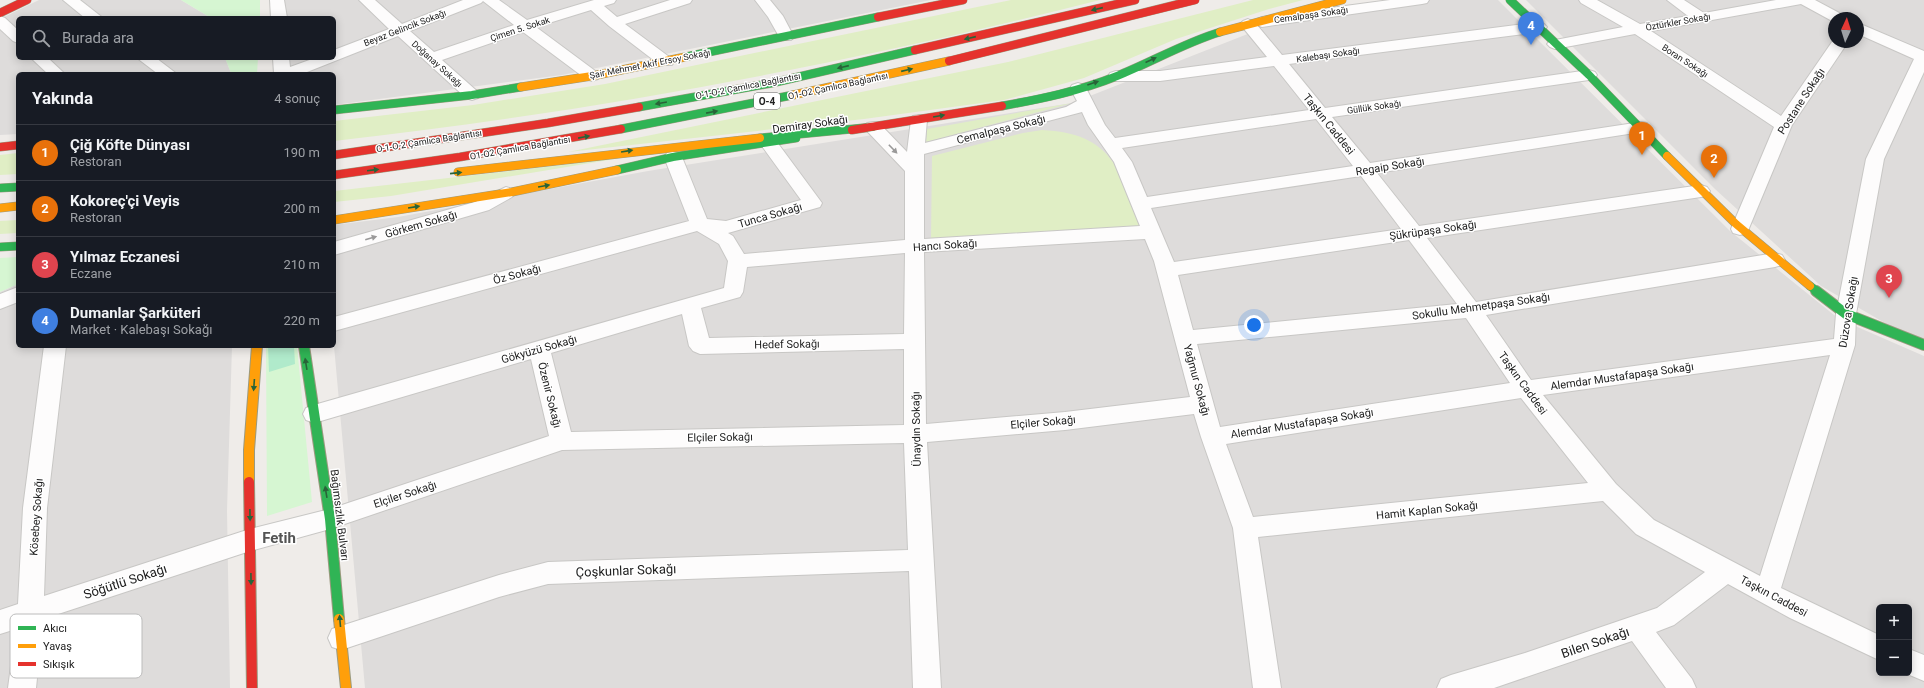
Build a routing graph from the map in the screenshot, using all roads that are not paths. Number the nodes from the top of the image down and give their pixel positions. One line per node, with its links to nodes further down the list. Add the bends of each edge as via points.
1 (27, 0): 21 (main road)
2 (70, 0): 23 (street)
3 (277, 0): 24 (street)
4 (366, 0): 32 (street, Doğanay Sokağı)
5 (476, 0): 32 (street, Beyaz Gelincik Sokağı)
6 (490, 0): 29 (street)
7 (609, 0): 20 (street, Çimen 5. Sokak)
8 (685, 0): 27 (street)
9 (762, 0): 35 (street)
10 (963, 0): 35 (main road, Şair Mehmet Akif Ersoy Sokağı)
11 (1135, 0): 66 (main road, O-1-O-2 Çamlıca Bağlantısı / O-4, one-way to 66, via 772,83 548,123)
12 (1195, 0): 71 (main road, O1-O2 Çamlıca Bağlantısı / O-4, one-way to 12, via 425,164 554,142 795,96)
13 (1342, 0): 28 (main road, Cemalpaşa Sokağı)
14 (1422, 0): 28 (street, Cemalpaşa Sokağı)
15 (1510, 0): 30 (main road)
16 (1586, 0): 31 (street, Boran Sokağı)
17 (1674, 0): 25 (street)
18 (1803, 0): 19 (street, Öztürkler Sokağı); 22 (street)
19 (1762, 3): 25 (street, Öztürkler Sokağı)
20 (594, 5): 27 (street); 29 (street, Çimen 5. Sokak)
21 (0, 13)
22 (1828, 13)
23 (92, 16)
24 (278, 16)
25 (1702, 18): 31 (street, Öztürkler Sokağı)
26 (0, 21): 34 (street)
27 (614, 23): 45 (street)
28 (1248, 24): 46 (street, Taşkın Caddesi); 53 (main road, Cemalpaşa Sokağı, one-way to 28, via 1203,36)
29 (525, 26): 40 (street, Çimen 5. Sokak); 52 (street)
30 (1539, 27): 36 (main road); 46 (street, Kalebaşı Sokağı)
31 (1637, 29): 36 (street, Öztürkler Sokağı); 59 (street, Boran Sokağı)
32 (401, 30): 38 (street, Beyaz Gelincik Sokağı); 40 (street, Doğanay Sokağı)
33 (1864, 31): 39 (street)
34 (16, 36)
35 (786, 37): 45 (main road, Şair Mehmet Akif Ersoy Sokağı)
36 (1555, 44): 51 (main road)
37 (1836, 48): 59 (street, Postane Sokağı)
38 (336, 55)
39 (1924, 57): 97 (street, Düzova Sokağı, via 1875,159)
40 (430, 59): 54 (street, Doğanay Sokağı)
41 (42, 60): 47 (street)
42 (148, 60): 48 (street)
43 (281, 60): 49 (street)
44 (323, 60): 50 (street)
45 (666, 62): 52 (main road, Şair Mehmet Akif Ersoy Sokağı)
46 (1278, 62): 53 (street, Kalebaşı Sokağı, via 1160,76); 57 (street, Taşkın Caddesi)
47 (54, 72)
48 (166, 72)
49 (282, 72)
50 (292, 72)
51 (1590, 75): 57 (street, Güllük Sokağı); 61 (main road)
52 (592, 76): 54 (main road, Şair Mehmet Akif Ersoy Sokağı)
53 (1116, 76): 55 (main road, Demiray Sokağı, one-way to 53)
54 (472, 95): 56 (main road, Şair Mehmet Akif Ersoy Sokağı)
55 (1082, 96): 58 (main road, Demiray Sokağı, one-way to 55, via 1005,105); 63 (street, Yağmur Sokağı); 68 (street, Cemalpaşa Sokağı, via 1072,111)
56 (336, 110)
57 (1321, 114): 63 (street, Güllük Sokağı); 69 (street, Taşkın Caddesi)
58 (919, 120): 60 (main road, Demiray Sokağı); 68 (street, Ünaydın Sokağı)
59 (1783, 125): 83 (street, Postane Sokağı)
60 (872, 127): 62 (main road, Demiray Sokağı); 68 (street, one-way to 68); 70 (main road, one-way to 60, via 659,147)
61 (1641, 127): 69 (street, Regaip Sokağı); 74 (main road)
62 (768, 142): 67 (main road, Demiray Sokağı); 82 (street, Tunca Sokağı, via 813,203 726,227)
63 (1110, 144): 76 (street, Yağmur Sokağı, via 1122,162)
64 (16, 145): 65 (main road)
65 (0, 147)
66 (336, 155)
67 (673, 157): 75 (main road, Demiray Sokağı, one-way to 67, via 573,181); 82 (street)
68 (915, 161): 87 (street, Ünaydın Sokağı)
69 (1366, 170): 76 (street, Regaip Sokağı); 85 (street, Taşkın Caddesi)
70 (446, 174)
71 (336, 175)
72 (16, 187): 73 (main road)
73 (0, 188)
74 (1701, 191): 83 (main road); 85 (street, Şükrüpaşa Sokağı)
75 (506, 193): 81 (main road, Demiray Sokağı, one-way to 75); 89 (street, Görkem Sokağı, one-way to 75, via 482,206)
76 (1140, 204): 84 (street, Yağmur Sokağı)
77 (16, 206): 78 (main road)
78 (0, 208)
79 (16, 214): 80 (main road)
80 (0, 215)
81 (336, 220)
82 (700, 224): 91 (street, via 726,240); 98 (street, Öz Sokağı)
83 (1740, 228): 90 (main road)
84 (1152, 232): 87 (street, Hancı Sokağı); 92 (street, Yağmur Sokağı)
85 (1414, 233): 92 (street, Şükrüpaşa Sokağı); 96 (street, Taşkın Caddesi)
86 (16, 246): 88 (main road)
87 (916, 246): 91 (street, Hancı Sokağı); 100 (street, Ünaydın Sokağı)
88 (0, 247)
89 (336, 248)
90 (1775, 260): 96 (street, Sokullu Mehmetpaşa Sokağı); 97 (main road)
91 (738, 261): 95 (street, Gökyüzü Sokağı, via 733,292)
92 (1166, 270): 99 (street, Yağmur Sokağı)
93 (16, 295): 94 (street)
94 (0, 302)
95 (690, 306): 100 (street, Hedef Sokağı, via 700,346); 106 (street, Gökyüzü Sokağı)
96 (1471, 310): 99 (street, Sokullu Mehmetpaşa Sokağı); 107 (street, Taşkın Caddesi)
97 (1846, 314): 101 (street, Düzova Sokağı); 102 (main road)
98 (336, 323)
99 (1185, 338): 108 (street, Yağmur Sokağı)
100 (915, 341): 110 (street, Ünaydın Sokağı)
101 (1844, 345): 107 (street, Alemdar Mustafapaşa Sokağı); 119 (street, Düzova Sokağı)
102 (1924, 345)
103 (55, 348): 120 (street, Kösebey Sokağı, via 35,508)
104 (257, 348): 116 (main road, one-way to 116, via 249,450)
105 (304, 348): 109 (main road, Bağımsızlık Bulvarı, one-way to 105)
106 (539, 349): 109 (street, Gökyüzü Sokağı); 112 (street, Özenir Sokağı)
107 (1526, 389): 111 (street, Alemdar Mustafapaşa Sokağı); 113 (street, Taşkın Caddesi)
108 (1203, 404): 110 (street, Elçiler Sokağı, via 1065,421); 111 (street, Yağmur Sokağı)
109 (314, 414): 114 (main road, Bağımsızlık Bulvarı, one-way to 109)
110 (915, 434): 112 (street, Elçiler Sokağı); 117 (street, Ünaydın Sokağı)
111 (1212, 437): 115 (street, Yağmur Sokağı)
112 (562, 441): 114 (street, Elçiler Sokağı)
113 (1608, 491): 115 (street, Hamit Kaplan Sokağı); 118 (street, Taşkın Caddesi, via 1646,528)
114 (330, 519): 116 (street, Elçiler Sokağı); 125 (main road, Bağımsızlık Bulvarı, one-way to 114)
115 (1245, 528): 134 (street, Yağmur Sokağı)
116 (250, 540): 120 (street, Söğütlü Sokağı); 131 (main road, one-way to 131)
117 (921, 560): 125 (street, Çoşkunlar Sokağı, via 548,573 499,586); 133 (street, Ünaydın Sokağı)
118 (1726, 571): 119 (street, Taşkın Caddesi); 124 (street, Bilen Sokağı, via 1665,617)
119 (1767, 593): 126 (street, Taşkın Caddesi)
120 (32, 612): 121 (street, Söğütlü Sokağı)
121 (26, 614)
122 (10, 619): 123 (street, Söğütlü Sokağı)
123 (0, 622)
124 (1637, 627): 135 (street, Bilen Sokağı, via 1525,666); 136 (street)
125 (341, 638): 132 (main road, Bağımsızlık Bulvarı)
126 (1876, 647)
127 (1912, 663): 128 (street)
128 (1924, 668)
129 (23, 678): 130 (street, Kösebey Sokağı)
130 (22, 688)
131 (252, 688)
132 (346, 688)
133 (927, 688)
134 (1266, 688)
135 (1451, 688)
136 (1682, 688)

